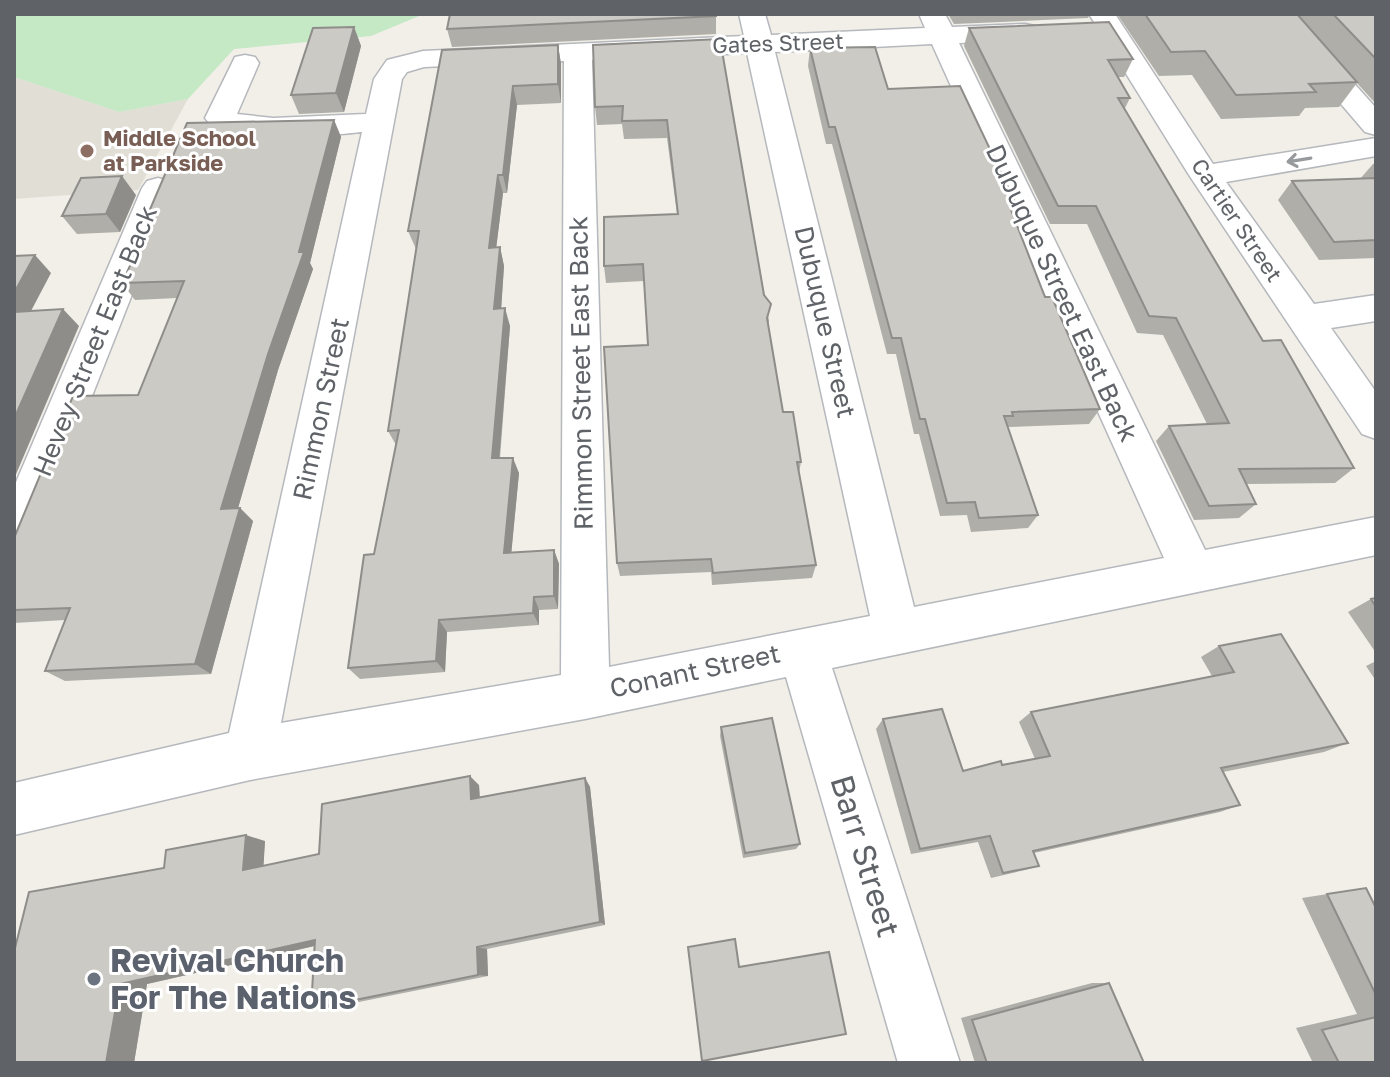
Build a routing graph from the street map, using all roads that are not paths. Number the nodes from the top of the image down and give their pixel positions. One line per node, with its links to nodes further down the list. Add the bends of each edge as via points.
1 (1277, 14): 10 (street)
2 (1100, 24): 12 (street, Cartier Street)
3 (937, 25): 4 (street, Gates Street); 5 (street, Gates Street); 19 (street, Dubuque Street East Back)
4 (756, 29): 6 (street, Gates Street); 20 (street, Dubuque Street)
5 (1058, 31)
6 (578, 51): 8 (street, Gates Street, via 423,59); 22 (street, Rimmon Street East Back)
7 (245, 63): 9 (street, via 220,118 231,125)
8 (397, 66): 9 (street, Rimmon Street, via 388,79)
9 (380, 122): 23 (street, Rimmon Street)
10 (1376, 126)
11 (1376, 147): 12 (street, one-way to 12)
12 (1205, 175): 15 (street, Cartier Street)
13 (158, 188): 18 (street, Hevey Street East Back)
14 (1376, 308): 15 (street)
15 (1305, 319): 16 (street, Cartier Street)
16 (1376, 423)
17 (1376, 536): 19 (street, Conant Street)
18 (14, 538)
19 (1192, 571): 20 (street, Conant Street)
20 (897, 631): 21 (street, Conant Street)
21 (802, 649): 22 (street, Conant Street); 25 (street, Barr Street)
22 (585, 695): 23 (street, Conant Street)
23 (250, 754): 24 (street, Conant Street)
24 (14, 809)
25 (929, 1063)

